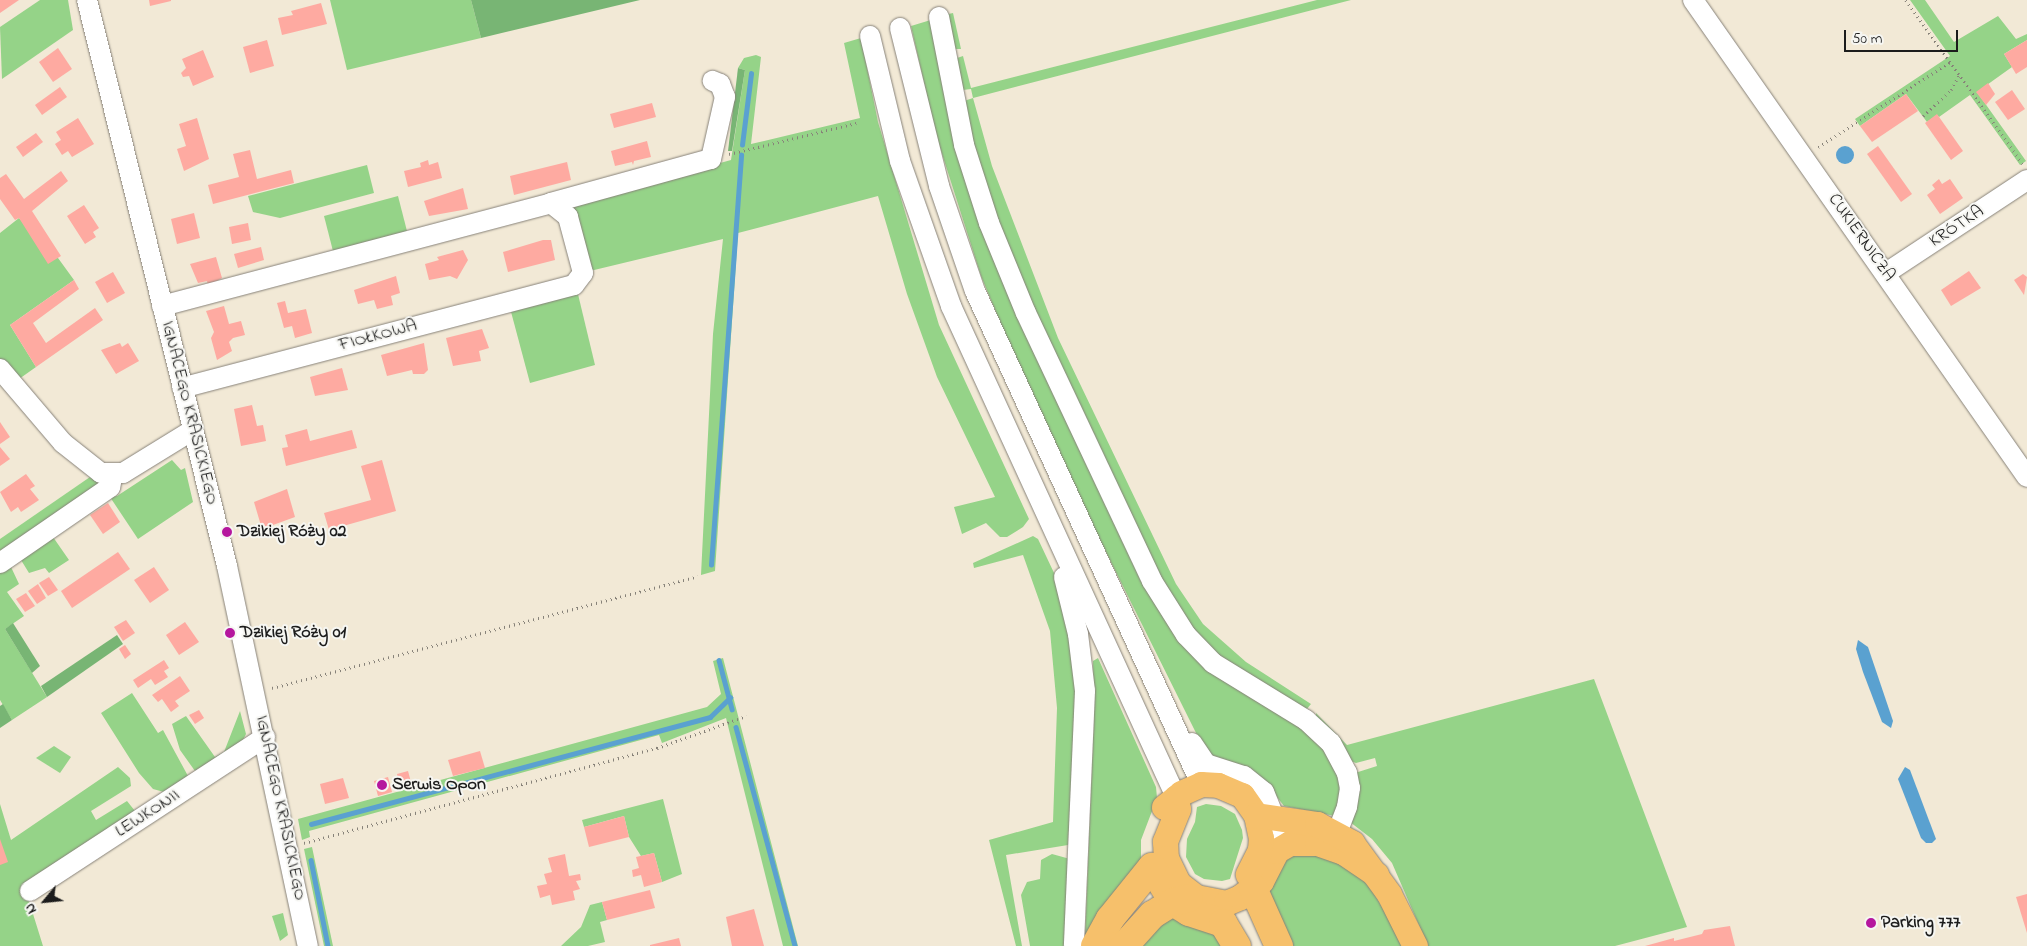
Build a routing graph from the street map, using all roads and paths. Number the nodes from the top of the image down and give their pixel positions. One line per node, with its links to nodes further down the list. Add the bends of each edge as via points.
1 (87, 0): 17 (street, IGNACEGO KRASICKIEGO)
2 (1693, 0): 12 (street, CUKIERNICZA)
3 (1906, 0): 7 (path)
4 (939, 17): 33 (street, via 963,95 976,184 1005,265 1152,581 1178,624 1213,662 1306,720 1331,743 1347,773 1350,788)
5 (900, 28): 27 (street, via 938,186 975,290)
6 (870, 36): 23 (street, via 900,161 923,233 967,346)
7 (1950, 62): 8 (path); 12 (path)
8 (1959, 75): 10 (path, via 1951,90); 14 (path)
9 (714, 81): 13 (street, via 720,84 725,97)
10 (1923, 116)
11 (856, 123): 13 (path)
12 (1803, 154): 16 (street, CUKIERNICZA)
13 (711, 159): 15 (street)
14 (2025, 172): 16 (street, KRÓTKA)
15 (552, 203): 17 (street); 19 (street, FIOŁKOWA, via 568,217 583,273 574,285)
16 (1886, 274): 22 (street, CUKIERNICZA)
17 (162, 306): 19 (street, IGNACEGO KRASICKIEGO)
18 (0, 369): 21 (street, via 63,443 93,469)
19 (182, 388): 20 (street, IGNACEGO KRASICKIEGO)
20 (193, 430): 21 (street, via 132,468); 26 (street, IGNACEGO KRASICKIEGO)
21 (113, 474): 24 (street, via 110,487)
22 (2027, 477)
23 (1048, 522): 31 (street); 43 (street, via 1078,634 1085,691)
24 (0, 563)
25 (698, 576): 26 (path)
26 (256, 693): 29 (street, IGNACEGO KRASICKIEGO)
27 (1165, 707): 30 (street); 32 (street, via 1184,730 1201,759 1244,776 1258,786)
28 (746, 716): 34 (path, via 657,748)
29 (265, 737): 34 (street, IGNACEGO KRASICKIEGO); 39 (street, LEWKONII)
30 (1201, 784): 31 (main road); 32 (main road, via 1236,791)
31 (1176, 797): 36 (main road, via 1163,808 1154,824 1150,847); 40 (main road, via 1178,809 1165,841 1166,858)
32 (1266, 816): 33 (main road, via 1318,824); 35 (street); 38 (main road, via 1261,844 1248,872)
33 (1337, 833): 37 (main road, via 1357,847)
34 (288, 847): 42 (street, IGNACEGO KRASICKIEGO)
35 (1276, 851): 37 (main road, via 1290,843 1317,843 1343,852); 38 (main road, via 1266,874)
36 (1152, 867): 40 (highway); 44 (highway, via 1110,919)
37 (1376, 874): 49 (main road)
38 (1253, 888): 41 (main road); 48 (highway)
39 (30, 890)
40 (1184, 900): 41 (main road); 45 (highway, via 1137,928); 46 (highway, via 1190,912 1223,924)
41 (1226, 903): 47 (highway)
42 (308, 946)
43 (1074, 946)
44 (1094, 946)
45 (1124, 946)
46 (1237, 946)
47 (1249, 946)
48 (1279, 946)
49 (1415, 946)

